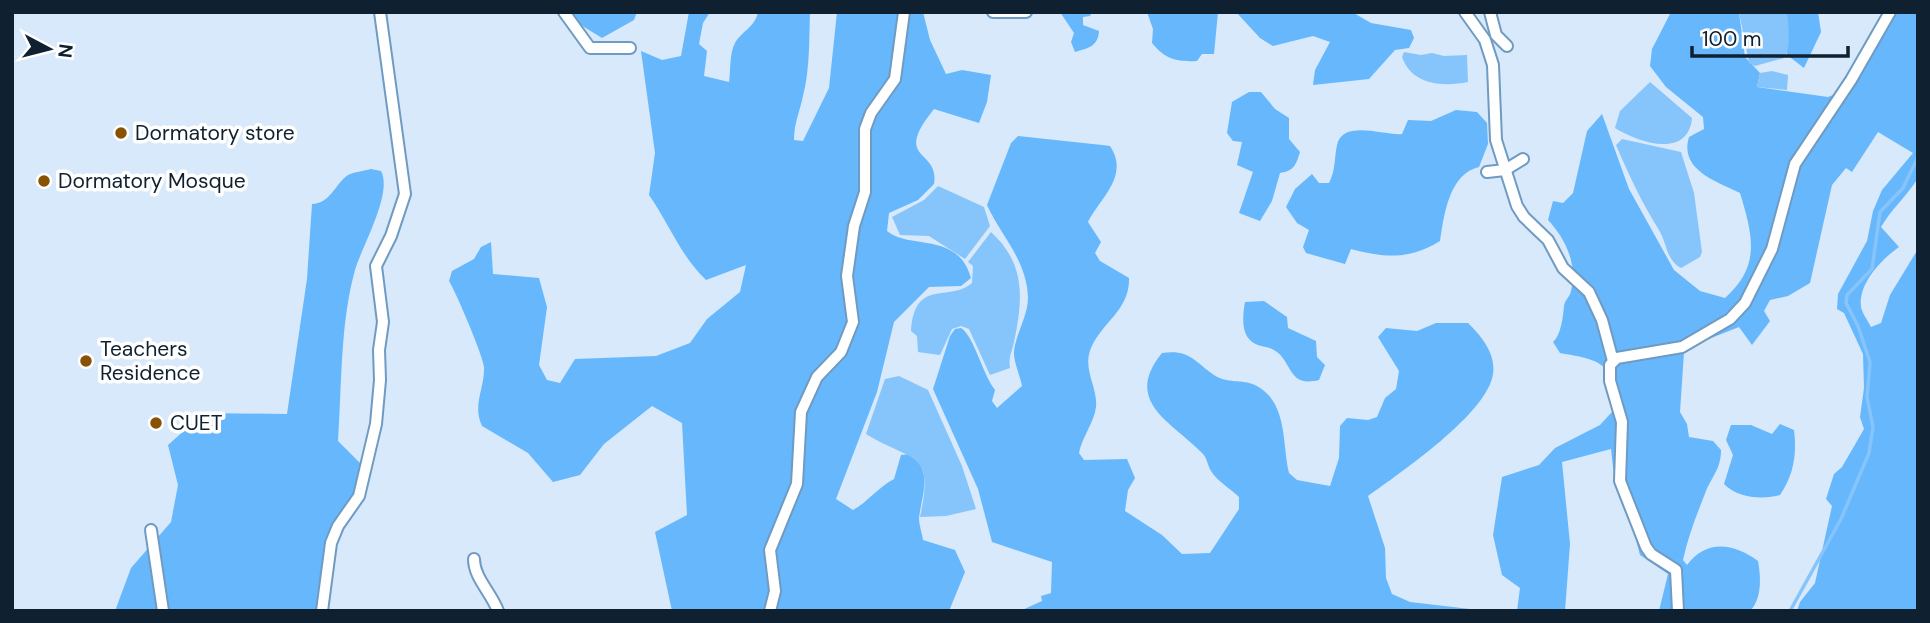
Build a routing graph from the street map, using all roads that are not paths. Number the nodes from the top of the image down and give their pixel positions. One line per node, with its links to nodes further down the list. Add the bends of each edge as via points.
1 (380, 12): 18 (street, via 405,194 376,266 383,322 376,425 359,496 331,543)
2 (565, 12): 10 (street, via 590,48)
3 (904, 12): 20 (street, via 895,79 865,130 865,192 854,226 847,276 853,322 841,352 817,377 801,412 797,484 770,550 775,591)
4 (993, 12): 5 (street)
5 (1026, 12)
6 (1465, 12): 12 (street, via 1485,40 1493,65 1496,140)
7 (1490, 12): 9 (street, via 1496,35)
8 (1890, 12): 14 (street, via 1795,164 1772,249 1745,303 1730,319 1682,347)
9 (1507, 46)
10 (630, 48)
11 (1523, 159): 12 (street)
12 (1505, 170): 13 (street); 14 (street, via 1524,217 1545,236 1563,268 1592,297)
13 (1487, 172)
14 (1613, 361): 21 (street, via 1610,381 1622,422 1620,481 1646,547 1676,570)
15 (151, 530): 17 (street)
16 (474, 559): 19 (street, via 474,570 492,593)
17 (163, 611)
18 (321, 611)
19 (498, 611)
20 (770, 611)
21 (1678, 611)

